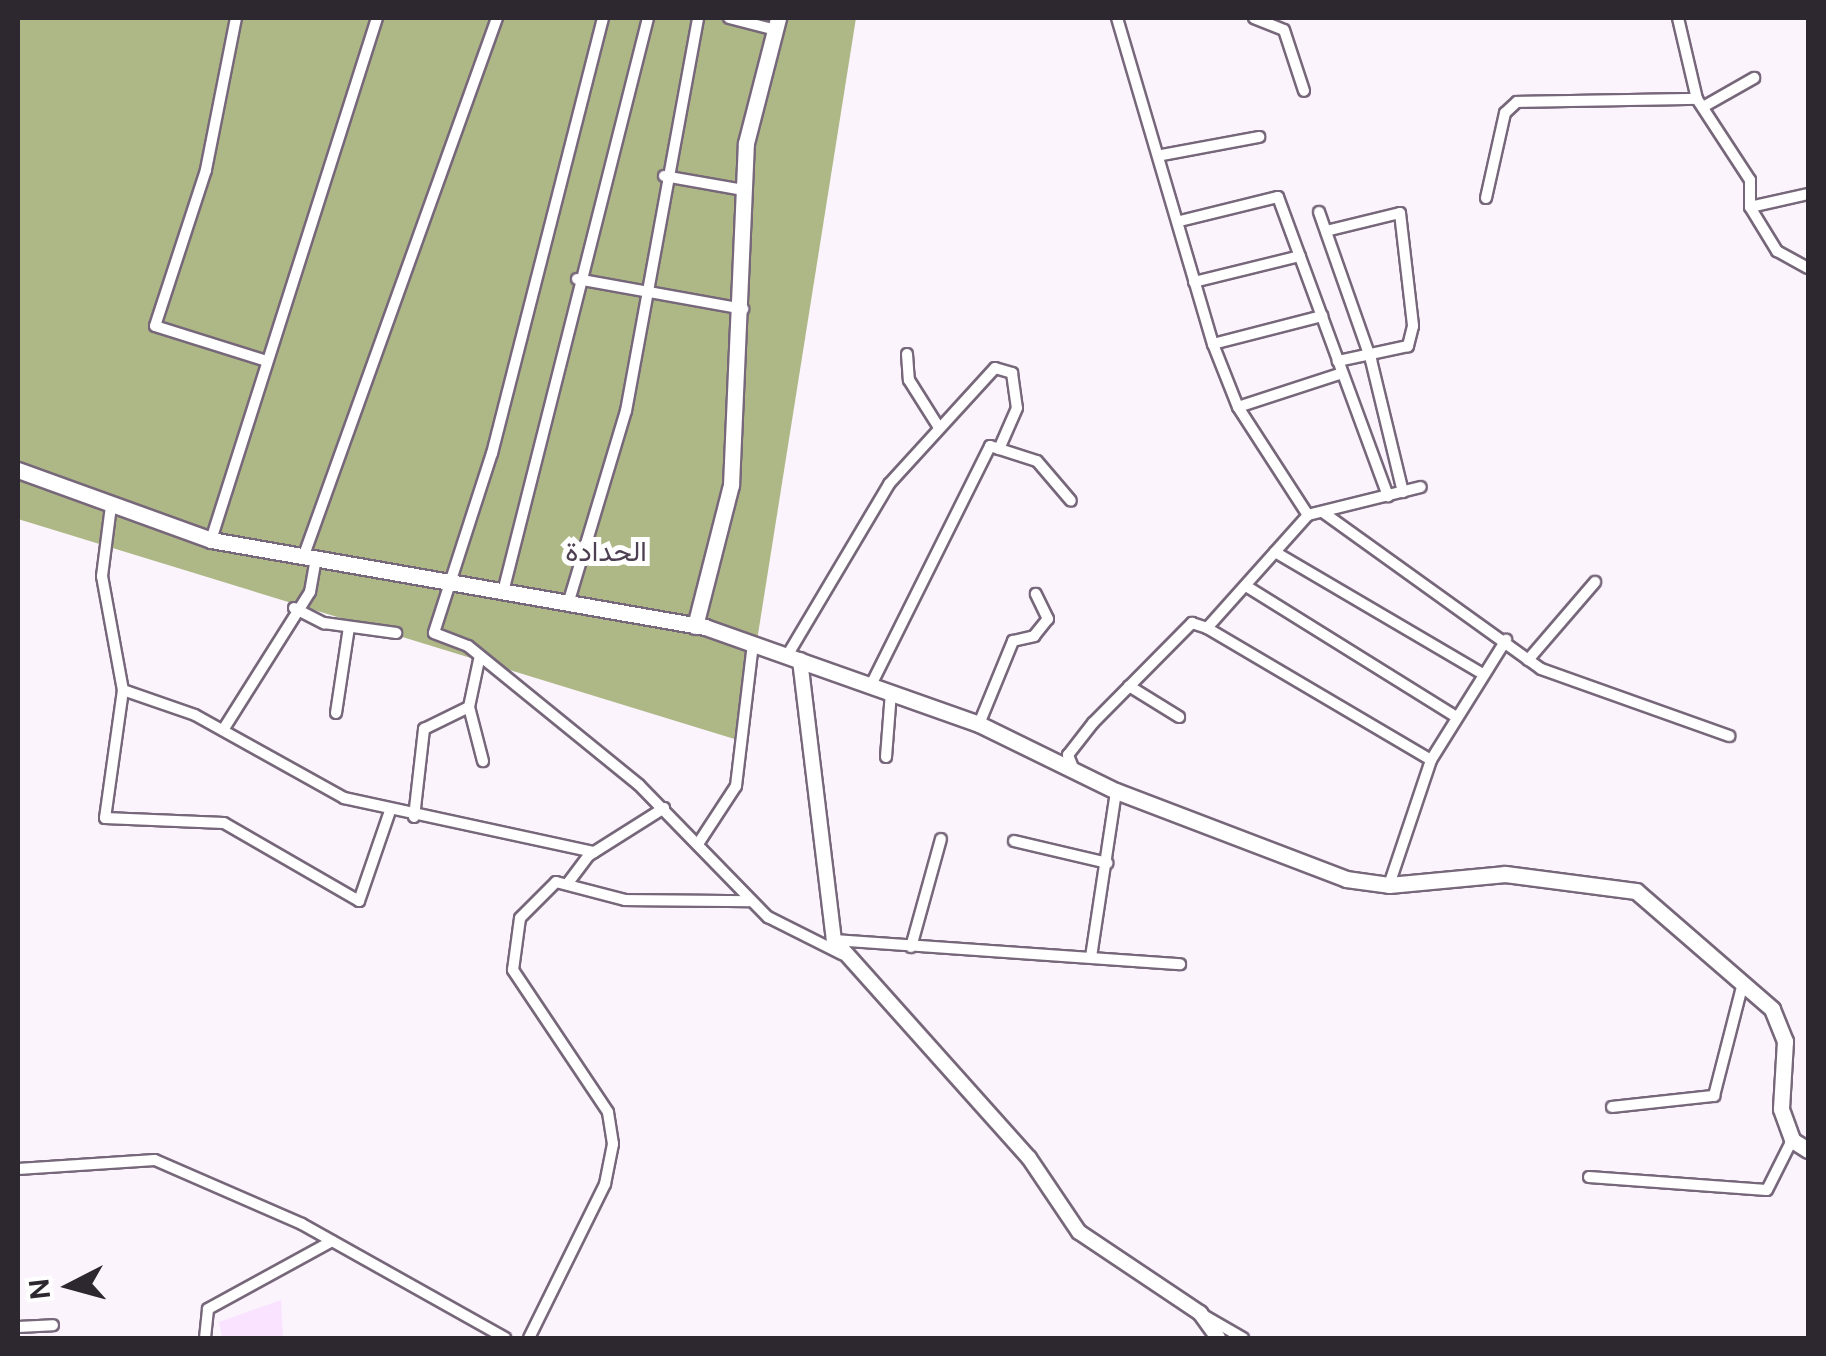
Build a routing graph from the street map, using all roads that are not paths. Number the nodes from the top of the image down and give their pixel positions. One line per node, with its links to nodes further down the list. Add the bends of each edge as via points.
1 (236, 18): 36 (street, via 206,170 155,326)
2 (377, 18): 36 (street)
3 (497, 18): 51 (street)
4 (603, 18): 52 (street, via 492,454)
5 (648, 18): 28 (street)
6 (698, 18): 18 (street)
7 (730, 18): 12 (street)
8 (1117, 18): 17 (street)
9 (1254, 18): 11 (street)
10 (1678, 18): 15 (street)
11 (1276, 20): 14 (street)
12 (775, 23): 19 (main road)
13 (1754, 78): 15 (street)
14 (1304, 92)
15 (1700, 103): 21 (street, via 1517,102 1505,113); 22 (street, via 1750,180)
16 (1259, 136): 17 (street)
17 (1162, 155): 24 (street)
18 (664, 176): 19 (street); 30 (street)
19 (743, 190): 31 (main road)
20 (1808, 194): 22 (street)
21 (1486, 198)
22 (1750, 207): 27 (street, via 1777,251)
23 (1319, 212): 25 (street)
24 (1180, 222): 26 (street, via 1278,197); 29 (street)
25 (1326, 232): 35 (street); 35 (street, via 1400,213 1413,326 1408,346)
26 (1300, 256): 29 (street); 32 (street)
27 (1808, 268)
28 (578, 279): 30 (street); 55 (street)
29 (1194, 282): 33 (street)
30 (647, 294): 31 (street); 57 (street, via 626,412)
31 (743, 310): 59 (main road, via 730,496)
32 (1322, 316): 33 (street); 37 (street)
33 (1213, 344): 38 (street)
34 (907, 354): 39 (street, via 910,380)
35 (1369, 356): 37 (street); 43 (street)
36 (267, 361): 49 (street)
37 (1340, 367): 38 (street); 44 (street)
38 (1238, 407): 48 (street)
39 (938, 426): 40 (street, via 983,374 1012,373 1017,408); 65 (street, via 866,517)
40 (999, 449): 45 (street, via 1037,461); 69 (street, via 990,446 971,475)
41 (18, 470): 46 (main road)
42 (1421, 488): 43 (street)
43 (1403, 492): 44 (street)
44 (1388, 496): 47 (street)
45 (1071, 501)
46 (110, 506): 49 (main road); 71 (street, via 102,576)
47 (1324, 513): 48 (street); 63 (street)
48 (1308, 515): 50 (street)
49 (211, 540): 51 (main road)
50 (1276, 552): 54 (street); 68 (street)
51 (310, 556): 52 (main road); 58 (street, via 310,592)
52 (444, 582): 55 (main road); 66 (street, via 434,633)
53 (1595, 582): 67 (street)
54 (1246, 586): 61 (street); 75 (street)
55 (503, 592): 57 (main road)
56 (1036, 594): 77 (street, via 1048,619 1034,636 1013,641)
57 (568, 604): 59 (main road)
58 (294, 608): 60 (street); 78 (street)
59 (696, 626): 64 (main road)
60 (350, 627): 62 (street); 74 (street)
61 (1208, 628): 70 (street, via 1192,624); 81 (street)
62 (396, 634)
63 (1506, 640): 67 (street); 68 (street)
64 (753, 644): 65 (main road); 90 (street, via 736,786)
65 (794, 658): 69 (main road); 96 (street)
66 (479, 660): 73 (street); 85 (street)
67 (1528, 660): 79 (street)
68 (1483, 674): 75 (street)
69 (871, 684): 72 (main road)
70 (1129, 686): 76 (street); 83 (street, via 1068,755)
71 (123, 690): 78 (street); 86 (street, via 105,818 224,823 359,901)
72 (892, 692): 77 (main road); 80 (street)
73 (468, 707): 82 (street); 87 (street, via 424,728)
74 (336, 713)
75 (1454, 716): 81 (street)
76 (1179, 717)
77 (979, 724): 83 (main road)
78 (223, 730): 86 (street, via 326,791)
79 (1729, 736)
80 (886, 757)
81 (1431, 760): 94 (street)
82 (483, 761)
83 (1072, 765): 84 (main road)
84 (1116, 790): 92 (street); 94 (main road, via 1254,848)
85 (664, 808): 90 (street); 91 (street)
86 (390, 812): 87 (street)
87 (414, 817): 91 (street)
88 (941, 838): 97 (street)
89 (1014, 841): 92 (street)
90 (698, 844): 95 (street)
91 (594, 852): 93 (street)
92 (1107, 863): 99 (street)
93 (568, 883): 95 (street, via 625,900); 113 (street, via 536,894 520,918 513,970 608,1112 613,1144 606,1184)
94 (1389, 885): 101 (main road, via 1506,874 1636,891)
95 (749, 901): 98 (street)
96 (834, 940): 97 (street); 98 (street)
97 (912, 946): 99 (street)
98 (848, 956): 108 (street, via 1029,1158 1079,1232)
99 (1091, 957): 100 (street)
100 (1180, 964)
101 (1744, 979): 102 (street, via 1714,1096); 103 (main road, via 1781,1023 1781,1109)
102 (1612, 1106)
103 (1792, 1140): 104 (main road); 106 (street, via 1768,1190)
104 (1808, 1150)
105 (18, 1169): 107 (street, via 155,1160)
106 (1590, 1178)
107 (332, 1240): 111 (street, via 208,1309); 112 (street)
108 (1200, 1313): 114 (street); 115 (street)
109 (53, 1324): 110 (street)
110 (18, 1327)
111 (205, 1338)
112 (504, 1338)
113 (529, 1338)
114 (1218, 1338)
115 (1243, 1338)

